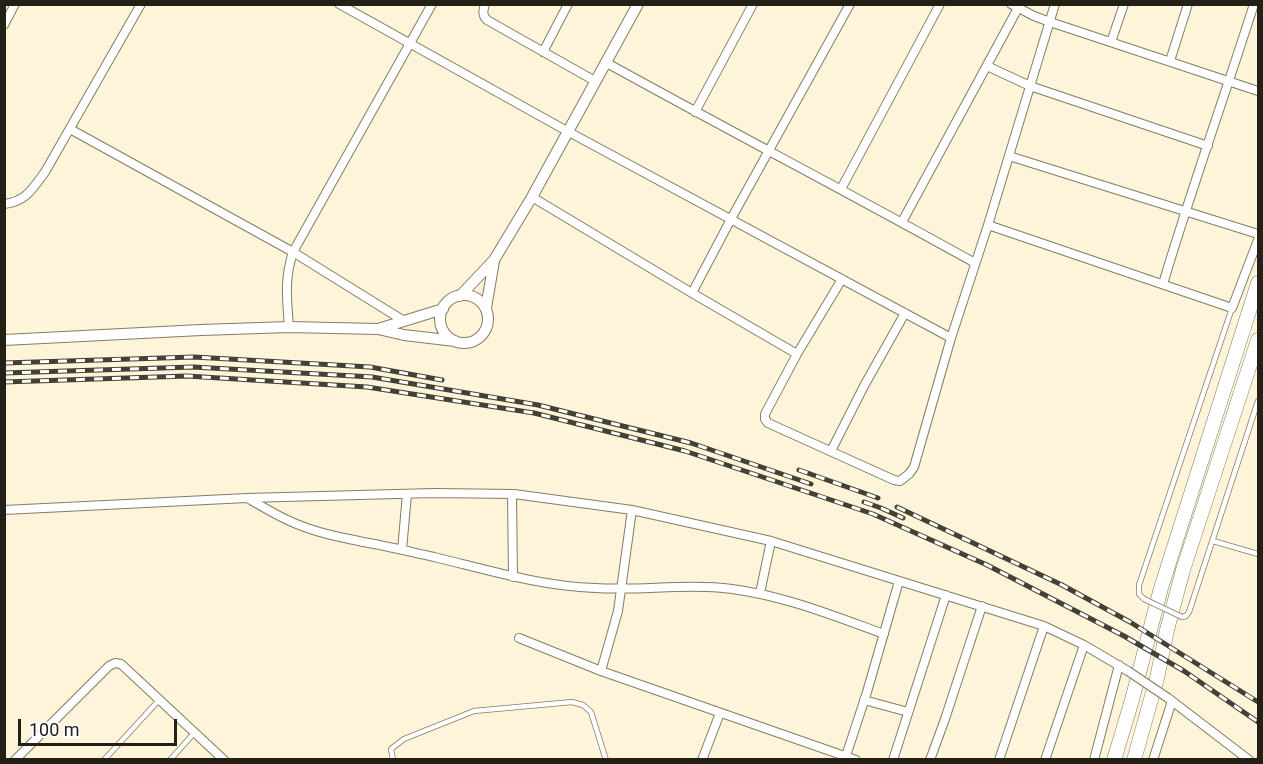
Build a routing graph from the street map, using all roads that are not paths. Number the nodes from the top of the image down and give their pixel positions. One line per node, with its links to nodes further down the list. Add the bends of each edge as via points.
1 (15, 4): 17 (street)
2 (141, 4): 29 (street)
3 (339, 4): 19 (street)
4 (432, 4): 19 (street)
5 (485, 4): 20 (street, via 483,13 487,21)
6 (568, 4): 20 (street)
7 (638, 4): 22 (street)
8 (753, 4): 28 (street)
9 (850, 4): 32 (street)
10 (940, 4): 34 (street)
11 (1055, 4): 16 (street)
12 (1124, 4): 18 (street)
13 (1188, 4): 21 (street)
14 (1254, 4): 25 (street)
15 (1014, 6): 16 (street); 23 (street)
16 (1050, 22): 18 (street); 26 (street)
17 (4, 24)
18 (1111, 42): 21 (street)
19 (411, 44): 30 (street); 43 (street)
20 (543, 52): 24 (street)
21 (1170, 61): 25 (street)
22 (605, 62): 24 (street); 28 (street)
23 (987, 66): 26 (street); 39 (street)
24 (595, 81): 30 (street)
25 (1230, 81): 27 (street); 31 (street)
26 (1030, 86): 31 (street); 33 (street)
27 (1258, 91)
28 (695, 112): 32 (street)
29 (70, 129): 36 (street, via 32,190 18,202); 43 (street)
30 (567, 130): 35 (street); 38 (street)
31 (1208, 146): 37 (street)
32 (768, 151): 34 (street); 38 (street)
33 (1010, 156): 37 (street); 40 (street)
34 (841, 189): 39 (street)
35 (532, 197): 44 (street); 49 (street)
36 (4, 204)
37 (1185, 210): 41 (street); 48 (street)
38 (731, 219): 46 (street); 49 (street)
39 (902, 222): 45 (street)
40 (988, 225): 45 (street); 48 (street)
41 (1258, 234)
42 (1258, 240): 52 (street)
43 (292, 252): 55 (street); 56 (street, via 286,281)
44 (494, 260): 50 (street); 51 (street)
45 (975, 263): 58 (street)
46 (842, 279): 54 (street); 62 (street)
47 (1258, 283): 106 (main road, via 1168,566)
48 (1162, 284): 52 (street)
49 (692, 293): 62 (street)
50 (460, 296): 51 (street, via 475,298); 53 (street)
51 (486, 308): 61 (street, via 488,321 482,336 470,342)
52 (1232, 308): 71 (lane, bridge, via 1139,594 1182,617 1186,615)
53 (443, 309): 55 (street); 61 (street, via 441,325)
54 (905, 314): 58 (street); 64 (street)
55 (404, 321): 57 (street)
56 (290, 327): 57 (street); 59 (street)
57 (378, 329): 61 (street)
58 (951, 338): 64 (street, via 914,467 905,478 894,480)
59 (4, 340)
60 (1258, 340): 107 (main road, via 1180,580)
61 (455, 341)
62 (797, 354): 64 (street, via 765,419)
63 (1258, 401): 71 (lane)
64 (831, 451)
65 (407, 494): 66 (street); 67 (street); 72 (street)
66 (512, 494): 69 (street); 74 (street)
67 (246, 498): 68 (street); 72 (street, via 311,530)
68 (4, 510)
69 (632, 510): 70 (street); 76 (street)
70 (771, 541): 75 (street); 77 (street)
71 (1213, 541): 73 (lane)
72 (402, 550): 74 (street)
73 (1258, 554)
74 (513, 577): 76 (street)
75 (899, 581): 78 (street); 81 (street)
76 (622, 589): 77 (street, via 701,587); 85 (street)
77 (760, 594): 81 (street, via 805,605)
78 (946, 595): 79 (street); 89 (street)
79 (982, 606): 80 (street); 102 (street)
80 (1044, 626): 83 (street); 103 (street)
81 (884, 634): 88 (street)
82 (519, 638): 85 (street)
83 (1084, 645): 84 (street); 104 (street)
84 (1119, 665): 87 (street, bridge); 105 (street)
85 (601, 671): 90 (street)
86 (159, 699): 91 (street); 93 (street, via 121,664 115,663); 94 (lane)
87 (1170, 699): 108 (street); 109 (street)
88 (864, 700): 89 (street); 92 (street)
89 (908, 712): 101 (street)
90 (720, 713): 92 (street); 99 (street)
91 (195, 732): 95 (lane); 96 (street)
92 (846, 756): 100 (street)
93 (15, 759)
94 (104, 759)
95 (170, 759)
96 (224, 759)
97 (393, 759): 98 (lane, via 391,749 404,739 474,711 572,702 591,712)
98 (606, 759)
99 (702, 759)
100 (856, 759)
101 (892, 759)
102 (930, 759)
103 (999, 759)
104 (1045, 759)
105 (1094, 759)
106 (1114, 759)
107 (1134, 759)
108 (1153, 759)
109 (1250, 759)

